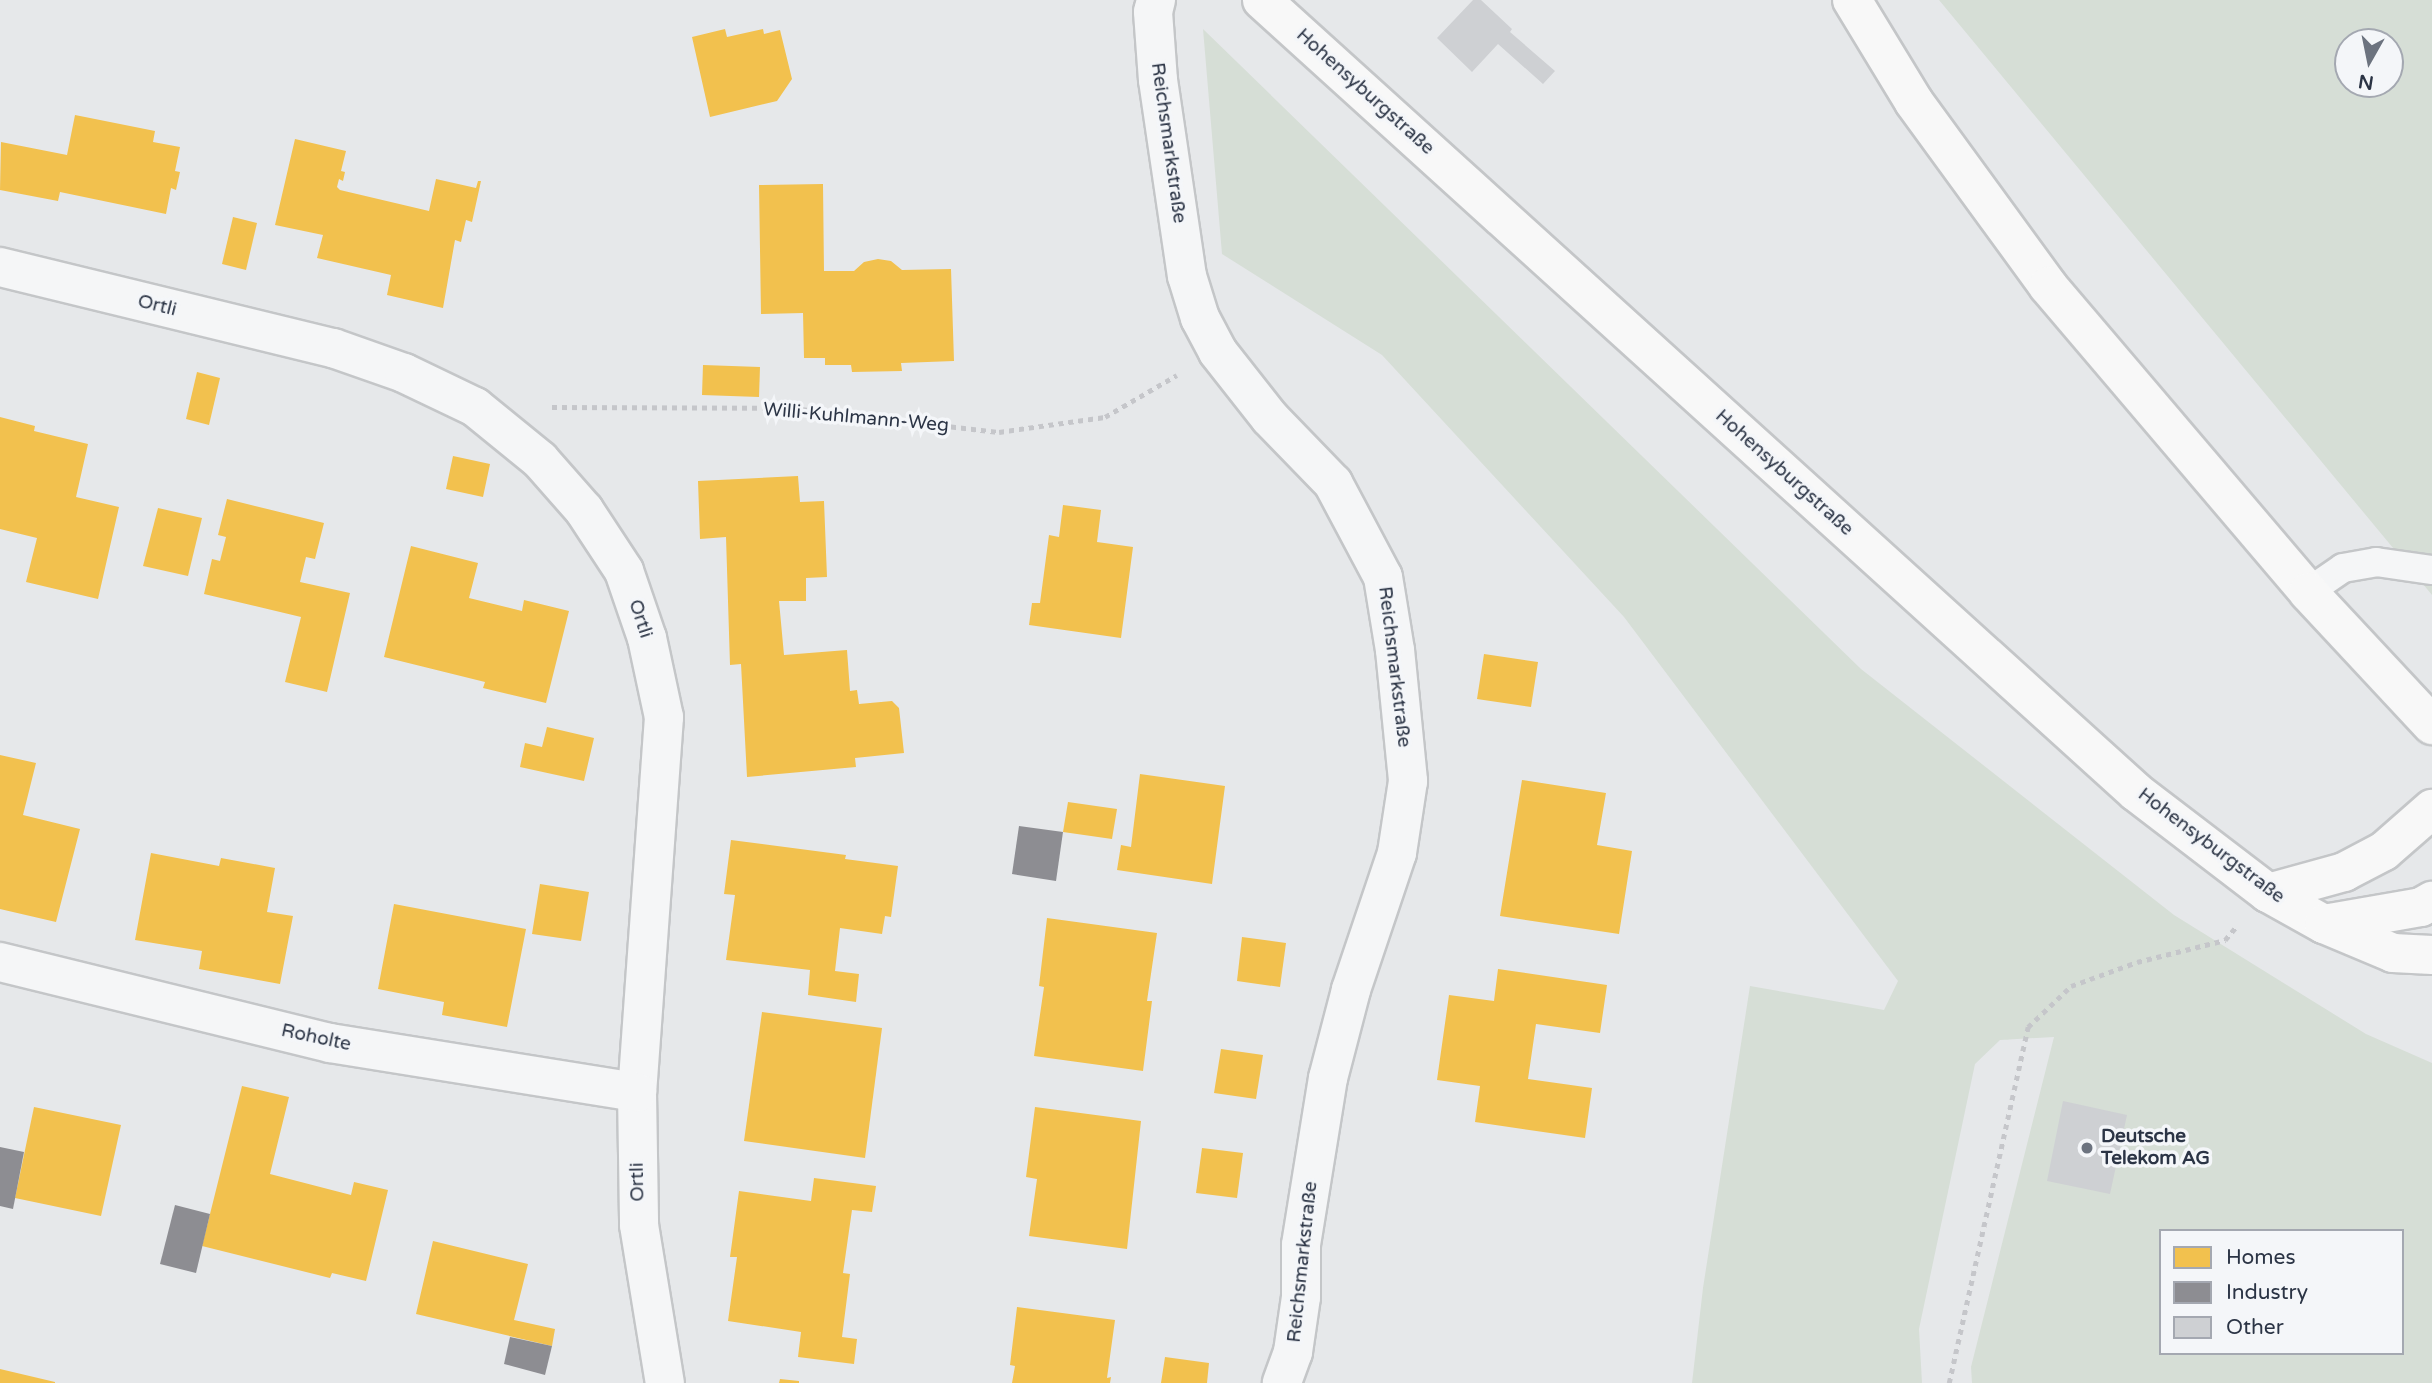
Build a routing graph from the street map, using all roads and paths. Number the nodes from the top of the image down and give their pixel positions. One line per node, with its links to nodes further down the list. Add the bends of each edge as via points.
1 (1156, 0): 5 (street, Reichsmarkstraße, via 1158,80 1187,276 1200,318)
2 (1262, 0): 11 (street, Hohensyburgstraße, via 2136,792)
3 (1852, 0): 8 (street, via 1914,102 2048,286)
4 (0, 267): 6 (street, Ortli, via 333,348 404,373)
5 (1218, 352): 6 (path, Willi-Kuhlmann-Weg, via 1105,417 999,432 792,408); 18 (street, Reichsmarkstraße, via 1270,418 1333,483 1382,577 1395,650 1408,781 1397,853 1351,990 1328,1078 1301,1245 1301,1297 1293,1352)
6 (475, 407): 16 (street, Ortli, via 540,460 584,510 624,571 647,638 664,717)
7 (2432, 570): 8 (lane, via 2376,562 2343,568)
8 (2308, 593): 9 (street)
9 (2432, 725)
10 (2432, 809): 11 (street, via 2384,851 2344,872)
11 (2268, 893): 13 (street, Hohensyburgstraße); 19 (path, via 2225,940 2137,962 2071,986 2028,1027)
12 (2432, 901): 13 (street, via 2421,907)
13 (2324, 924): 14 (street, Hohensyburgstraße, via 2393,953)
14 (2432, 955)
15 (0, 962): 16 (street, Roholte, via 330,1043)
16 (637, 1092): 17 (street, Ortli, via 639,1226)
17 (665, 1383)
18 (1282, 1383)
19 (1949, 1383)

